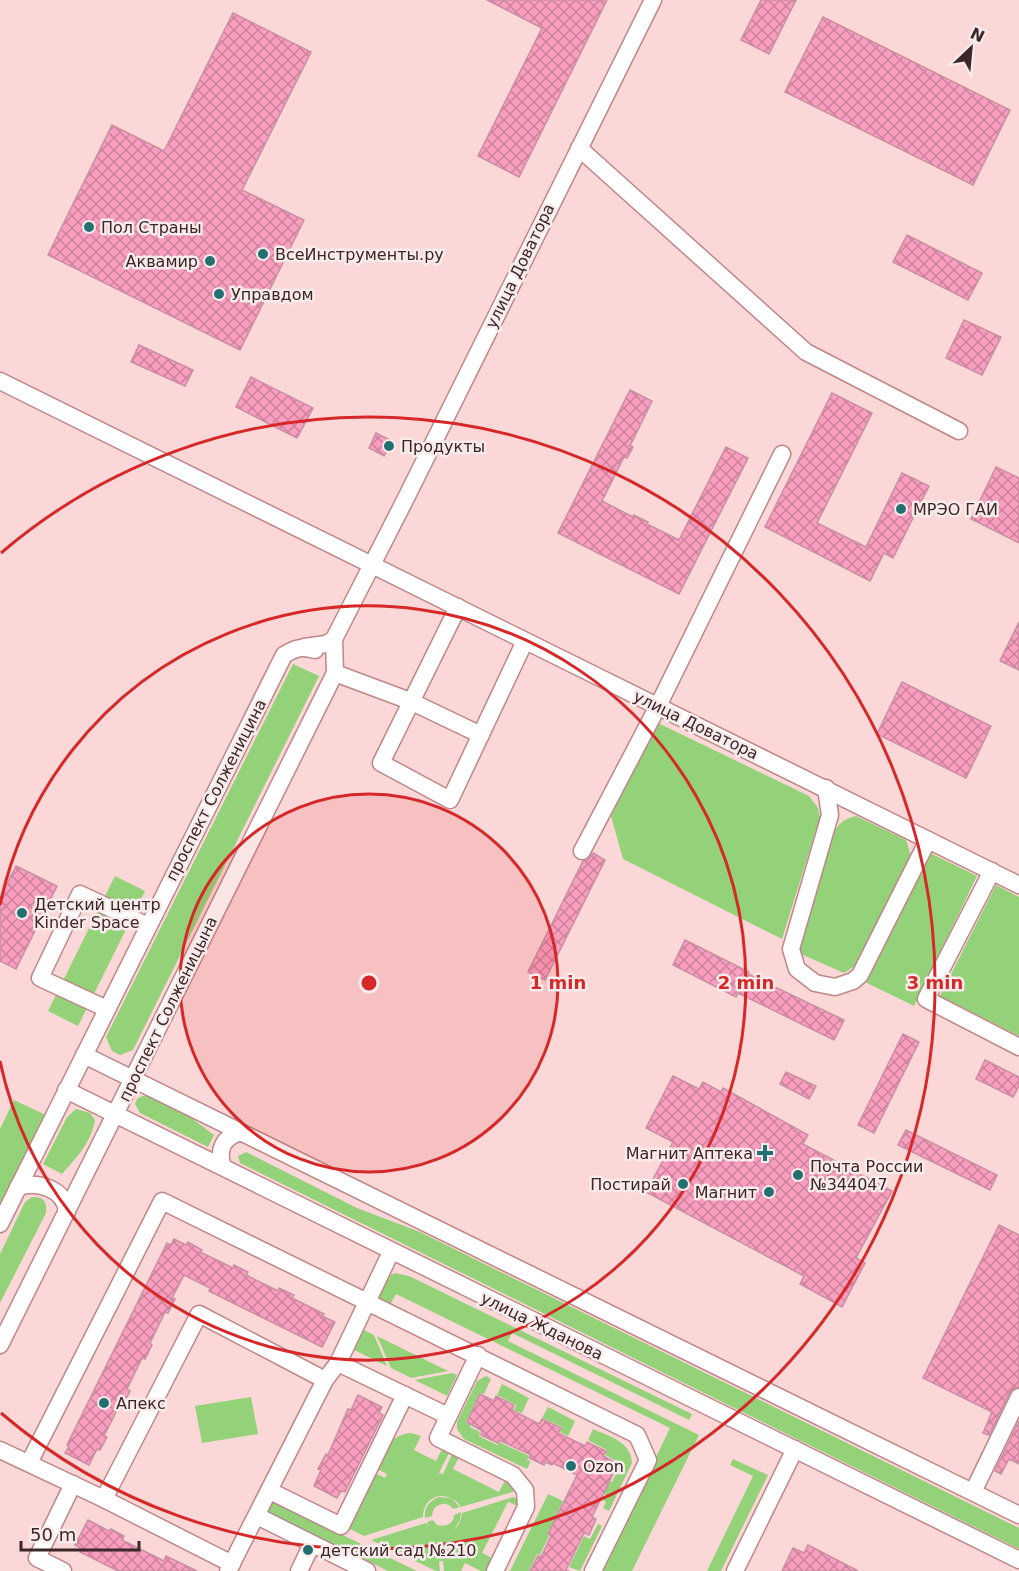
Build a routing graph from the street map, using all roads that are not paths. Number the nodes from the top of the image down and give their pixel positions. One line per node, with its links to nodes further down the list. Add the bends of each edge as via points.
1 (653, 0): 2 (street, улица Доватора)
2 (579, 148): 4 (street, via 806,352); 6 (street, улица Доватора)
3 (0, 381): 6 (street, улица Доватора)
4 (959, 431)
5 (782, 454): 13 (street)
6 (372, 565): 7 (street, улица Доватора); 8 (street, проспект Солженицына)
7 (458, 607): 9 (street, улица Доватора); 12 (street)
8 (334, 639): 10 (street); 11 (street, проспект Солженицына)
9 (525, 640): 13 (street, улица Доватора); 14 (street)
10 (304, 647): 11 (street, via 324,657); 20 (street, проспект Солженицина, via 284,655)
11 (335, 673): 12 (street); 24 (street, проспект Солженицына)
12 (410, 701): 14 (street); 14 (street, via 381,763 450,800)
13 (658, 706): 15 (street, улица Доватора); 17 (street)
14 (481, 735)
15 (826, 788): 16 (street, улица Доватора); 16 (street, via 830,815 791,949 797,969 815,983 835,987 860,975)
16 (928, 840): 18 (street, улица Доватора)
17 (582, 852)
18 (992, 871): 19 (street, улица Доватора); 22 (street, via 926,999)
19 (1019, 885)
20 (148, 926): 21 (street, проспект Солженицина); 21 (street, via 80,894 40,978)
21 (107, 1009): 23 (street, проспект Солженицина)
22 (1019, 1047)
23 (84, 1055): 24 (street); 25 (street)
24 (134, 1079): 26 (street, проспект Солженицына); 27 (street)
25 (66, 1090): 26 (street, улица Жданова); 29 (street)
26 (116, 1115): 28 (street, улица Жданова); 30 (street, проспект Солженицына)
27 (240, 1132): 28 (street, via 222,1145); 46 (street)
28 (223, 1167): 32 (street, улица Жданова)
29 (18, 1187): 30 (street, via 49,1188 62,1199); 31 (street)
30 (67, 1212): 34 (street, проспект Солженицына)
31 (0, 1224)
32 (391, 1252): 33 (street); 41 (street, улица Жданова)
33 (369, 1301): 35 (street); 36 (street); 43 (street, via 162,1200)
34 (0, 1345)
35 (478, 1355): 40 (street); 57 (street, via 638,1435 648,1460)
36 (338, 1363): 37 (street); 38 (street)
37 (325, 1380): 45 (street); 47 (street, via 199,1314)
38 (405, 1395): 40 (street); 45 (street, via 340,1526)
39 (1019, 1397): 46 (street)
40 (448, 1416): 56 (street, via 438,1438 513,1475 525,1490 526,1507)
41 (795, 1449): 51 (street, улица Жданова); 58 (street)
42 (0, 1450): 43 (street)
43 (29, 1463): 44 (street)
44 (74, 1484): 47 (street); 53 (street, via 38,1558)
45 (270, 1491): 49 (street)
46 (973, 1492): 48 (street)
47 (104, 1499): 52 (street)
48 (1019, 1515)
49 (257, 1516): 50 (street); 52 (street)
50 (312, 1544): 54 (street); 55 (street)
51 (1019, 1560)
52 (230, 1567)
53 (63, 1571)
54 (299, 1571)
55 (367, 1571)
56 (495, 1571)
57 (593, 1571)
58 (735, 1571)

